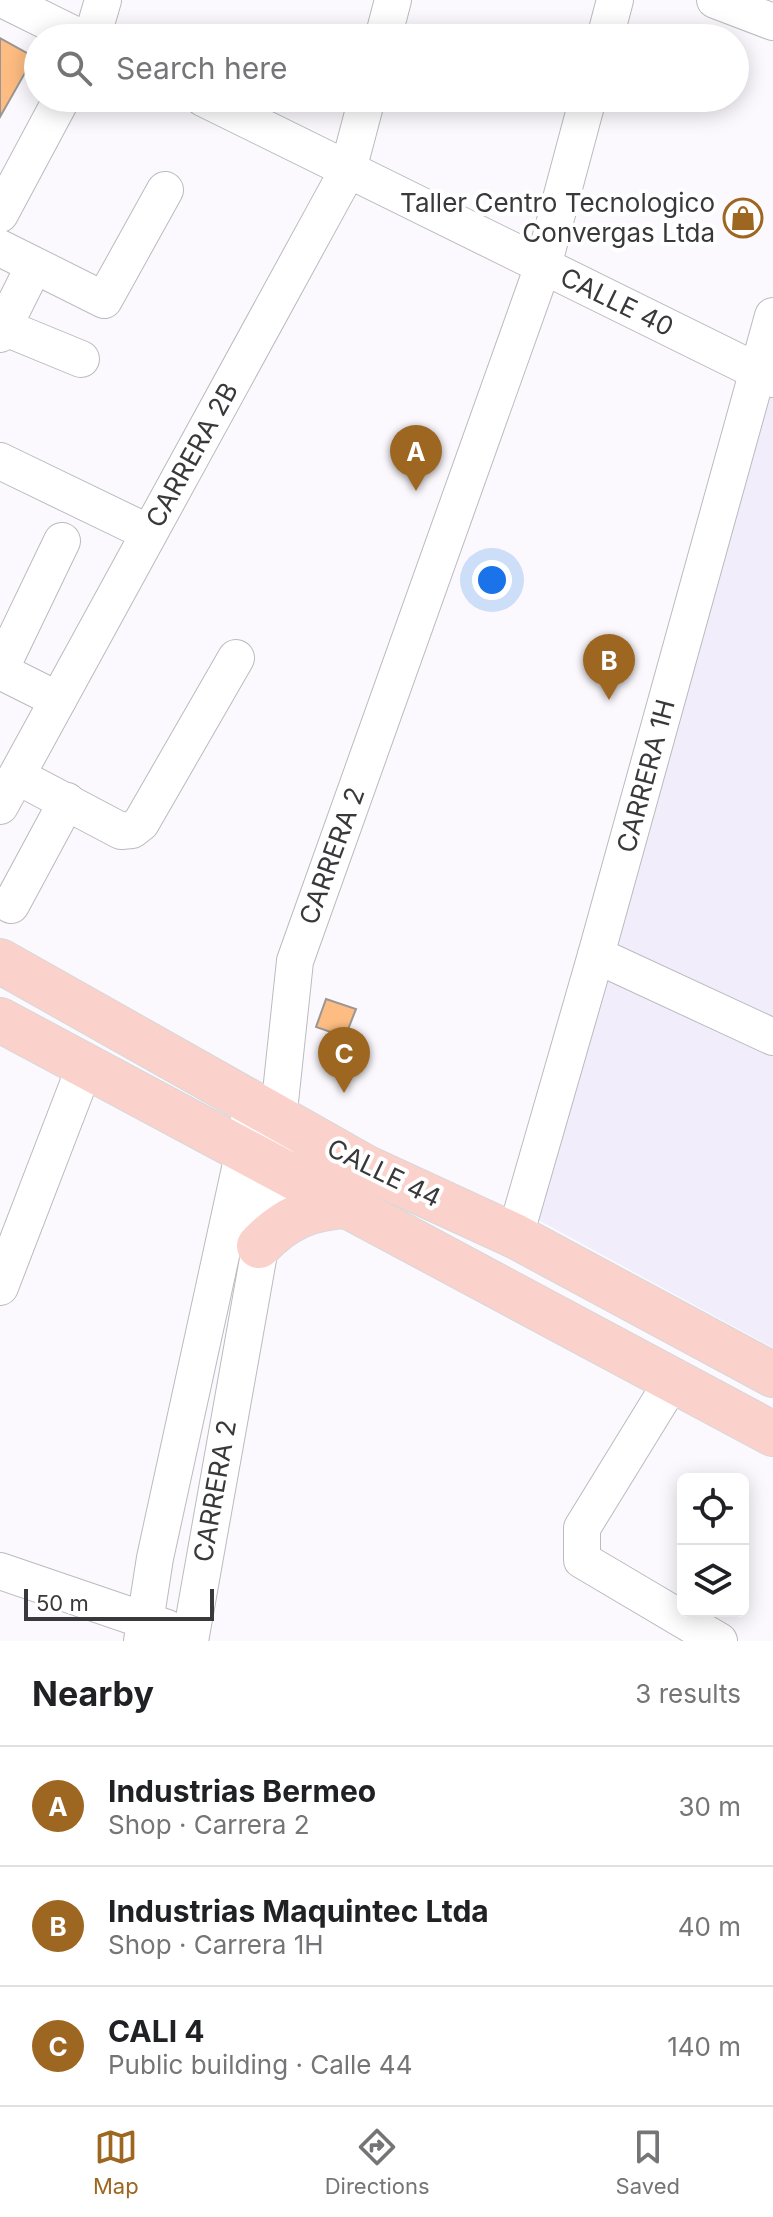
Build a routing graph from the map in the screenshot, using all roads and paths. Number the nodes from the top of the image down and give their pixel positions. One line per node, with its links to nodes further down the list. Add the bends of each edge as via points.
1 (4, 0): 7 (street)
2 (103, 0): 8 (street)
3 (393, 0): 9 (street)
4 (615, 0): 10 (street)
5 (715, 0): 6 (street)
6 (773, 22)
7 (53, 24)
8 (96, 24)
9 (387, 24)
10 (609, 24)
11 (55, 112): 17 (street)
12 (231, 112): 15 (street, CALLE 40)
13 (363, 112): 15 (street, CARRERA 2B)
14 (584, 112): 20 (street, CARRERA 2)
15 (348, 170): 20 (street, CALLE 40); 26 (street, CARRERA 2B)
16 (165, 190): 19 (street, via 104,300)
17 (0, 214)
18 (0, 248): 19 (street)
19 (34, 266): 22 (street)
20 (543, 266): 24 (street, CALLE 40); 39 (street, CARRERA 2, via 295,961)
21 (773, 316): 24 (street, CARRERA 1H)
22 (2, 330): 23 (street)
23 (81, 359)
24 (765, 375): 34 (street, CARRERA 1H)
25 (0, 461): 26 (street)
26 (149, 533): 30 (street, CARRERA 2B)
27 (62, 541): 29 (street)
28 (236, 658): 32 (street, via 141,823 121,831)
29 (0, 671): 30 (street)
30 (58, 700): 31 (street, CARRERA 2B)
31 (8, 791): 32 (street)
32 (67, 801): 33 (street)
33 (11, 905)
34 (596, 955): 37 (street); 42 (street, CARRERA 1H)
35 (0, 961): 39 (main road, CALLE 44)
36 (0, 1020): 38 (main road, CALLE 44)
37 (773, 1037)
38 (85, 1066): 40 (main road, CALLE 44); 44 (street)
39 (265, 1110): 40 (street, CARRERA 2); 42 (main road, CALLE 44, via 367,1168)
40 (258, 1158): 41 (main road, CALLE 44); 43 (street, CARRERA 2); 48 (street, CARRERA 2)
41 (348, 1206): 43 (main road, via 301,1214); 46 (main road, CALLE 44)
42 (515, 1236): 45 (main road, CALLE 44)
43 (259, 1246): 52 (street, CARRERA 2)
44 (0, 1287)
45 (773, 1375)
46 (673, 1380): 47 (main road, CALLE 44); 53 (street, via 582,1528 582,1560)
47 (773, 1434)
48 (155, 1558): 50 (street, via 129,1587); 51 (street, CARRERA 2)
49 (0, 1571): 50 (street)
50 (90, 1602): 51 (street)
51 (144, 1631): 52 (street)
52 (195, 1639)
53 (719, 1641)

